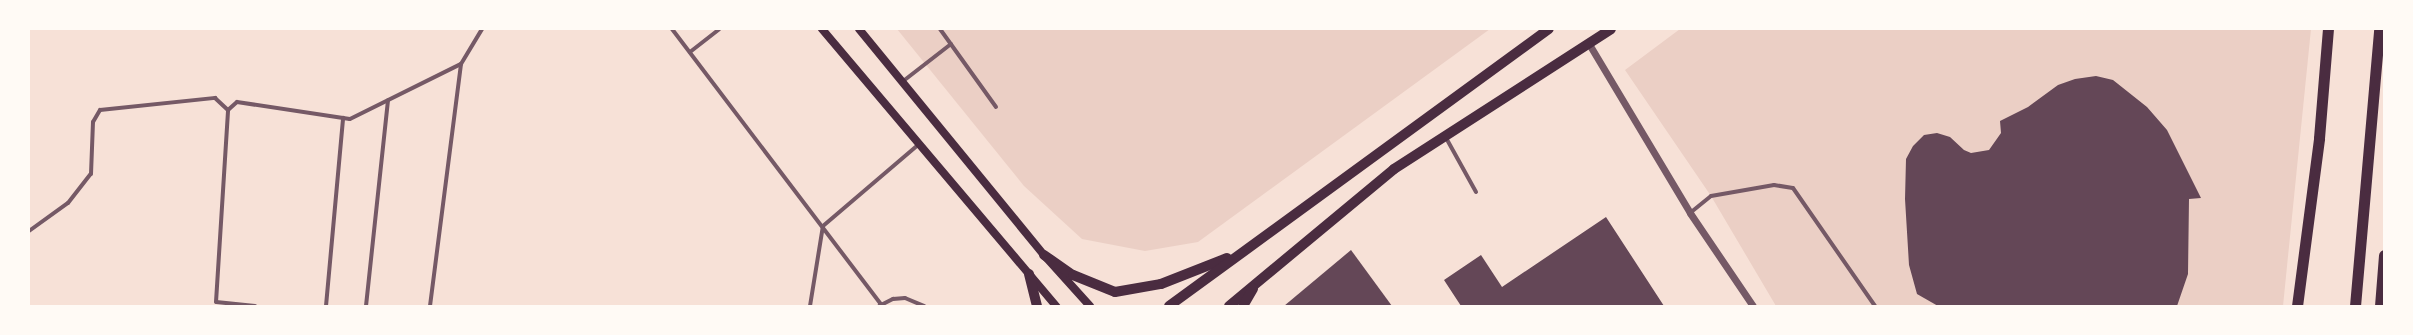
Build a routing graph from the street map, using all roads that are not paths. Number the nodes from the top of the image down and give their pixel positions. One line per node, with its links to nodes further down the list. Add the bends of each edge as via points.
1 (482, 29): 14 (street)
2 (672, 29): 13 (street)
3 (720, 29): 13 (street)
4 (822, 29): 21 (main road)
5 (859, 29): 15 (main road)
6 (940, 29): 11 (street)
7 (1549, 29): 26 (main road)
8 (1611, 29): 12 (main road)
9 (2328, 29): 48 (highway, via 2319,138)
10 (2379, 29): 49 (highway)
11 (951, 44): 15 (street); 17 (street)
12 (1589, 44): 20 (main road); 23 (street)
13 (690, 52): 24 (street)
14 (461, 64): 16 (street); 37 (street)
15 (902, 82): 27 (main road)
16 (388, 100): 19 (street, via 350,119); 36 (street)
17 (996, 107)
18 (228, 110): 19 (street, via 237,102); 25 (street, via 215,98 100,110 93,122 91,174 68,203); 31 (street)
19 (343, 118): 35 (street)
20 (1445, 136): 22 (street); 30 (main road, via 1394,169)
21 (919, 144): 24 (street); 29 (main road)
22 (1476, 192)
23 (1690, 213): 46 (street); 47 (street, via 1711,196 1774,185 1793,188)
24 (823, 226): 32 (street); 38 (street)
25 (29, 231)
26 (1240, 253): 27 (main road, via 1161,284 1115,292 1073,275); 43 (main road)
27 (1044, 255): 42 (main road)
28 (2384, 255): 50 (highway)
29 (1029, 274): 40 (main road); 41 (main road)
30 (1258, 282): 44 (main road); 45 (main road)
31 (216, 302): 33 (street); 34 (street)
32 (880, 305): 39 (street, via 893,299 905,298)
33 (211, 306)
34 (255, 306)
35 (326, 306)
36 (366, 306)
37 (430, 306)
38 (810, 306)
39 (924, 306)
40 (1037, 306)
41 (1056, 306)
42 (1090, 306)
43 (1169, 306)
44 (1229, 306)
45 (1243, 306)
46 (1753, 306)
47 (1875, 306)
48 (2297, 306)
49 (2355, 306)
50 (2380, 306)

